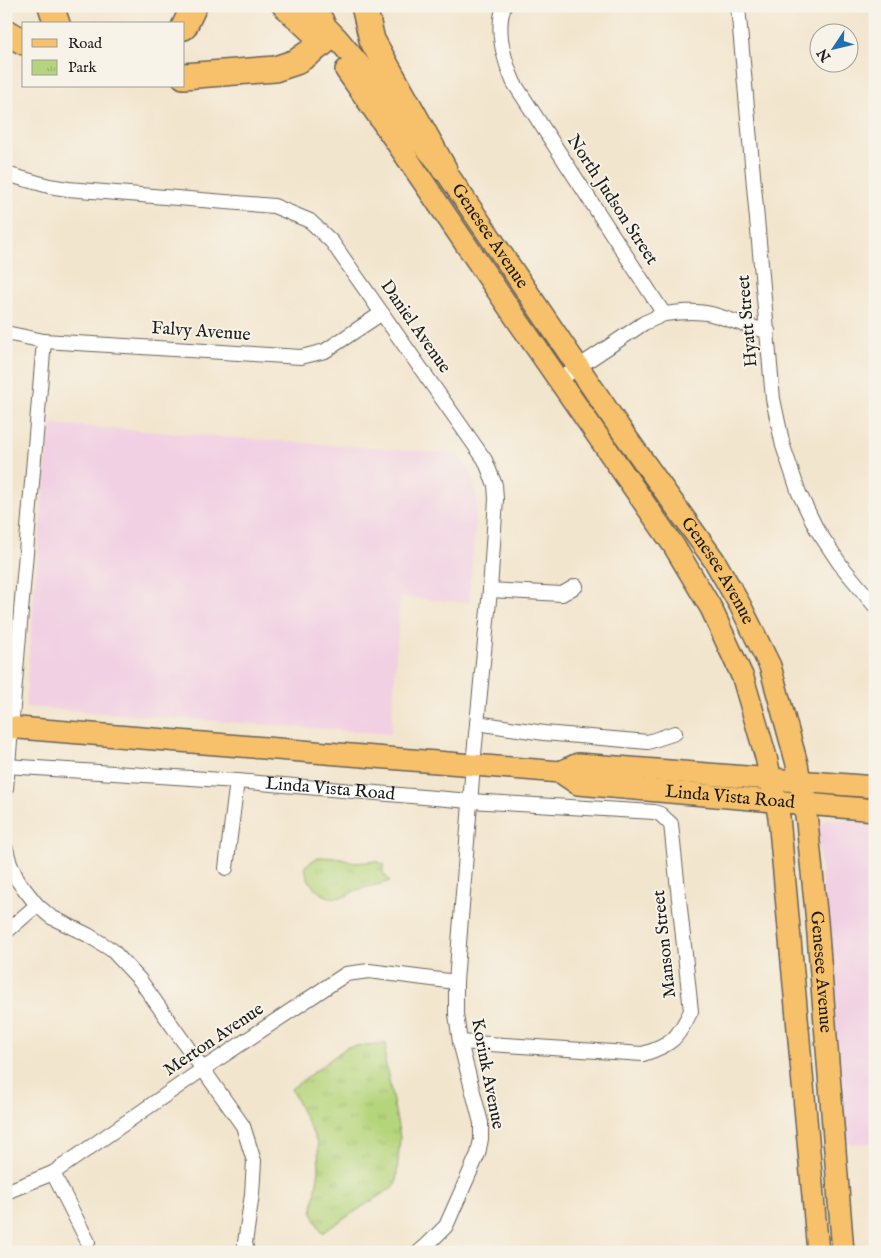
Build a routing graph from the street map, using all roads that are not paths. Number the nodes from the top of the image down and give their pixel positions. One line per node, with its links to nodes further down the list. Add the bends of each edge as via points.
1 (51, 6): 7 (highway)
2 (194, 6): 9 (highway)
3 (283, 6): 8 (main road, Genesee Avenue)
4 (364, 6): 13 (highway, via 372,40)
5 (504, 6): 16 (street, North Judson Street, via 501,38 514,83)
6 (738, 6): 17 (street, Hyatt Street)
7 (56, 22)
8 (317, 23): 12 (highway, via 296,62 275,69); 13 (main road, Genesee Avenue, via 362,68 396,114); 21 (main road, Genesee Avenue)
9 (185, 25)
10 (6, 32): 11 (highway)
11 (22, 41)
12 (185, 76)
13 (444, 169): 20 (main road, Genesee Avenue)
14 (6, 174): 15 (street, Daniel Avenue, via 68,189 274,206 310,222 332,242)
15 (382, 313): 19 (street, Falvy Avenue, via 325,351 301,357); 23 (street, Daniel Avenue, via 485,460 495,485)
16 (664, 314): 17 (street, via 710,314); 20 (street, via 644,323)
17 (768, 332): 24 (street, Hyatt Street, via 781,437 800,494 816,528 840,564)
18 (6, 333): 19 (street, Falvy Avenue)
19 (44, 341): 25 (street)
20 (579, 366): 21 (street); 34 (main road, Genesee Avenue, via 714,560 740,605 770,666)
21 (559, 380): 32 (main road, Genesee Avenue, via 674,546 711,608 743,678)
22 (576, 586): 23 (street, via 562,594)
23 (490, 590): 26 (street, Daniel Avenue)
24 (875, 606)
25 (10, 688): 27 (street)
26 (477, 723): 28 (street, via 544,733 648,742); 29 (street, Daniel Avenue)
27 (9, 727): 29 (main road, Linda Vista Road); 30 (street)
28 (675, 733)
29 (473, 765): 31 (main road, Linda Vista Road); 37 (street, Korink Avenue)
30 (7, 766): 33 (street, Linda Vista Road); 36 (street)
31 (560, 772): 32 (main road, Linda Vista Road, via 578,764); 38 (main road, Linda Vista Road, via 578,784)
32 (771, 778): 34 (main road, Linda Vista Road); 38 (main road, Genesee Avenue)
33 (237, 781): 37 (street, Linda Vista Road); 43 (street)
34 (801, 781): 35 (main road, Linda Vista Road); 39 (main road, Genesee Avenue)
35 (875, 787)
36 (6, 788)
37 (470, 802): 41 (street, Linda Vista Road); 46 (street, Korink Avenue)
38 (776, 803): 39 (main road, Linda Vista Road); 54 (main road, Genesee Avenue)
39 (804, 804): 40 (main road, Linda Vista Road); 55 (main road, Genesee Avenue, via 817,922)
40 (875, 810)
41 (654, 812): 47 (street, Manson Street, via 670,824 691,1011 680,1032 663,1048 643,1054)
42 (6, 849): 44 (street, via 18,881)
43 (226, 868)
44 (37, 905): 45 (street); 48 (street, via 51,917 112,950 140,980)
45 (6, 932)
46 (456, 982): 47 (street, Korink Avenue); 48 (street, Merton Avenue, via 369,971 346,974)
47 (460, 1042): 53 (street, Korink Avenue, via 481,1123 481,1139 478,1154 446,1226)
48 (203, 1069): 49 (street, Merton Avenue); 52 (street, via 243,1126 254,1161 245,1243)
49 (53, 1173): 50 (street, Merton Avenue); 51 (street)
50 (6, 1192)
51 (88, 1242)
52 (247, 1252)
53 (418, 1252)
54 (818, 1252)
55 (843, 1252)

